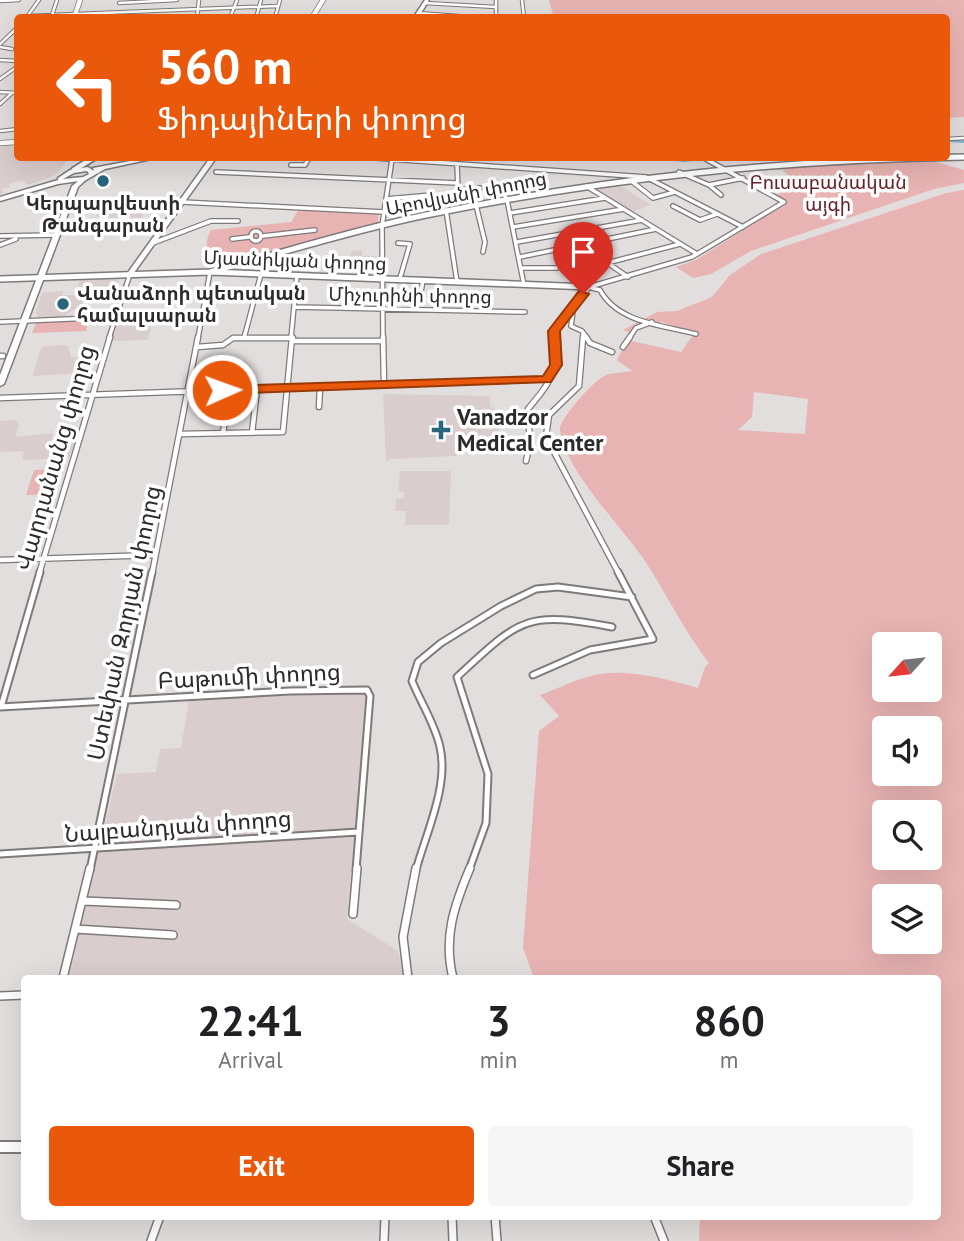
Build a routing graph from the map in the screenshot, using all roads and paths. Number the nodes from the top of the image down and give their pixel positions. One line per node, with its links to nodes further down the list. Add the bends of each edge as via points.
1 (19, 0): 9 (street)
2 (177, 0): 10 (street)
3 (199, 0): 16 (street)
4 (237, 0): 12 (street)
5 (261, 0): 13 (street)
6 (280, 0): 14 (street)
7 (468, 0): 15 (street)
8 (496, 0): 17 (street)
9 (0, 1)
10 (120, 1): 18 (street)
11 (426, 2): 15 (street)
12 (234, 6): 13 (street); 16 (street); 22 (street)
13 (259, 6): 14 (street); 23 (street)
14 (277, 6): 24 (street)
15 (464, 6): 17 (street); 25 (street)
16 (198, 8): 18 (street); 21 (street)
17 (496, 8): 26 (street)
18 (118, 12): 19 (street); 20 (street)
19 (96, 14)
20 (115, 14)
21 (197, 14)
22 (231, 14)
23 (257, 14)
24 (276, 14)
25 (460, 14)
26 (496, 14)
27 (14, 31): 28 (street)
28 (0, 46): 29 (street)
29 (12, 49)
30 (0, 92): 31 (street)
31 (12, 93): 32 (street)
32 (0, 104)
33 (139, 161): 42 (highway, via 102,169)
34 (211, 161): 63 (street, Վարդանանց փողոց)
35 (307, 161): 41 (street)
36 (391, 161): 50 (street)
37 (417, 161): 40 (street)
38 (711, 161): 43 (street)
39 (816, 161): 43 (street, Աբովյանի փողոց)
40 (457, 164): 47 (street); 51 (street)
41 (291, 165)
42 (87, 166): 46 (highway); 46 (highway, via 84,179)
43 (726, 168): 45 (street, Աբովյանի փողոց); 48 (street)
44 (216, 172): 50 (street)
45 (679, 172): 47 (street, Աբովյանի փողոց); 53 (street)
46 (72, 177): 61 (highway); 73 (main road)
47 (646, 177): 49 (street, Աբովյանի փողոց); 56 (street)
48 (745, 178): 53 (street); 78 (street, via 784,202)
49 (629, 179): 54 (street, Աբովյանի փողոց); 56 (street, via 653,198)
50 (389, 182): 51 (street); 59 (street)
51 (457, 183): 55 (street, via 458,190)
52 (499, 185): 62 (street)
53 (709, 185): 58 (street)
54 (586, 186): 60 (street); 62 (street, Աբովյանի փողոց)
55 (480, 188)
56 (675, 192): 70 (street)
57 (432, 195): 59 (street)
58 (721, 195)
59 (386, 198): 68 (street)
60 (605, 198): 66 (street); 69 (street)
61 (0, 199)
62 (507, 200): 64 (street, Աբովյանի փողոց); 69 (street)
63 (182, 202): 68 (street); 90 (street, Վարդանանց փողոց)
64 (476, 205): 67 (street, Աբովյանի փողոց); 96 (street, via 485,242)
65 (673, 206): 70 (street, via 700,220)
66 (624, 209): 71 (street); 77 (street)
67 (446, 210): 76 (street, Աբովյանի փողոց); 115 (street)
68 (384, 212): 76 (street)
69 (510, 213): 77 (street)
70 (717, 214): 78 (street)
71 (642, 220): 79 (street); 89 (street)
72 (238, 221): 90 (street, via 211,221)
73 (61, 224): 74 (street); 82 (main road)
74 (156, 225)
75 (254, 225): 81 (street)
76 (382, 226): 103 (street, Աբովյանի փողոց); 111 (street)
77 (513, 227): 89 (street)
78 (743, 227): 97 (street)
79 (656, 229): 92 (street); 94 (street)
80 (315, 230): 84 (street)
81 (255, 233): 84 (street); 85 (street)
82 (56, 235): 86 (street); 109 (main road)
83 (0, 236): 86 (street)
84 (263, 236): 88 (street)
85 (248, 237): 87 (street); 88 (street)
86 (19, 238): 93 (street)
87 (232, 239)
88 (256, 240): 95 (street)
89 (517, 242): 98 (street)
90 (153, 243): 99 (street, Վարդանանց փողոց)
91 (398, 243): 112 (street, via 410,244)
92 (680, 244): 97 (street); 101 (street)
93 (0, 245)
94 (583, 246): 98 (street); 100 (street)
95 (257, 248)
96 (483, 253)
97 (697, 254): 110 (street)
98 (520, 257): 102 (street)
99 (143, 258): 104 (street, Վարդանանց փողոց); 105 (street, via 145,268); 107 (street)
100 (600, 258): 101 (street); 102 (street, via 556,268)
101 (607, 263): 110 (street)
102 (522, 268): 116 (street)
103 (210, 272): 105 (street, Մյասնիկյան փողոց); 106 (street, Մյասնիկյան փողոց); 135 (street, Ստեփան Զորյան փողոց)
104 (130, 274): 105 (street, Մյասնիկյան փողոց); 107 (street, Մյասնիկյան փողոց); 125 (street, Վարդանանց փողոց)
105 (160, 274)
106 (261, 274): 108 (street, Մյասնիկյան փողոց); 131 (street)
107 (113, 275): 109 (street, Մյասնիկյան փողոց)
108 (297, 275): 111 (street, Մյասնիկյան փողոց); 121 (street)
109 (40, 277): 113 (street, Մյասնիկյան փողոց); 126 (main road)
110 (628, 277): 117 (street)
111 (383, 278): 112 (street, Մյասնիկյան փողոց); 123 (street)
112 (400, 278): 114 (street, Մյասնիկյան փողոց)
113 (0, 279)
114 (423, 280): 115 (street, Մյասնիկյան փողոց); 118 (street)
115 (457, 282): 116 (street, Մյասնիկյան փողոց)
116 (524, 285): 117 (street, Մյասնիկյան փողոց)
117 (589, 287): 120 (street); 128 (street, via 600,290 609,306 622,314)
118 (421, 292)
119 (351, 296): 122 (street)
120 (574, 304): 129 (street, via 571,326); 137 (street, via 552,335 556,365)
121 (295, 307): 122 (street, Միչուրինի փողոց); 132 (street)
122 (350, 308): 123 (street, Միչուրինի փողոց)
123 (383, 308): 124 (street, Միչուրինի փողոց); 133 (street)
124 (525, 312)
125 (115, 317): 126 (street); 145 (street, Վարդանանց փողոց)
126 (24, 321): 127 (street); 138 (main road)
127 (0, 322)
128 (652, 322): 130 (street); 134 (street, via 636,328)
129 (583, 332): 136 (street, via 590,342); 155 (street, via 579,386 549,415 546,437)
130 (696, 334)
131 (244, 338): 132 (street); 135 (street)
132 (293, 339): 133 (street); 141 (street)
133 (383, 341): 139 (street)
134 (623, 346)
135 (197, 347): 144 (street, Ստեփան Զորյան փողոց)
136 (612, 352)
137 (547, 379): 139 (street); 151 (street, via 528,409)
138 (0, 384)
139 (384, 384): 140 (street)
140 (320, 387): 141 (street); 147 (street)
141 (288, 388): 142 (street); 149 (street, via 283,432)
142 (257, 389): 143 (street); 149 (street)
143 (230, 390): 144 (street); 148 (street)
144 (189, 391): 145 (street); 150 (street, Ստեփան Զորյան փողոց)
145 (91, 394): 146 (street); 153 (street, Վարդանանց փողոց)
146 (0, 398)
147 (319, 407)
148 (223, 433): 149 (street); 150 (street)
149 (252, 433)
150 (181, 434): 152 (street, Ստեփան Զորյան փողոց)
151 (526, 461)
152 (155, 555): 153 (street); 158 (street, Ստեփան Զորյան փողոց)
153 (45, 558): 154 (street); 159 (street, Վարդանանց փողոց)
154 (0, 560)
155 (632, 597): 157 (street, via 653,639 590,650); 169 (street, via 539,588 492,611 417,662 412,681 430,716 442,758 441,782 406,919)
156 (612, 627): 170 (street, via 531,620 457,677 488,776 487,819 449,932 447,960)
157 (533, 675)
158 (126, 700): 159 (street, Բաթումի փողոց); 160 (street, Բաթումի փողոց, via 363,689 370,696); 161 (street, Ստեփան Զորյան փողոց)
159 (0, 708)
160 (358, 832): 161 (street, Նալբանդյան փողոց); 165 (street)
161 (95, 850): 162 (street, Նալբանդյան փողոց); 163 (street, Ստեփան Զորյան փողոց)
162 (0, 854)
163 (83, 901): 164 (street); 166 (street, Ստեփան Զորյան փողոց)
164 (176, 905)
165 (353, 914)
166 (75, 929): 167 (street); 168 (street, Ստեփան Զորյան փողոց)
167 (173, 935)
168 (64, 975)
169 (407, 975)
170 (452, 975)
171 (21, 995): 172 (street)
172 (0, 996)
173 (0, 1147): 174 (street)
174 (21, 1147)
175 (159, 1220): 180 (street)
176 (385, 1220): 181 (street)
177 (452, 1220): 182 (street)
178 (495, 1220): 183 (street)
179 (656, 1220): 184 (street)
180 (151, 1241)
181 (384, 1241)
182 (453, 1241)
183 (497, 1241)
184 (664, 1241)

